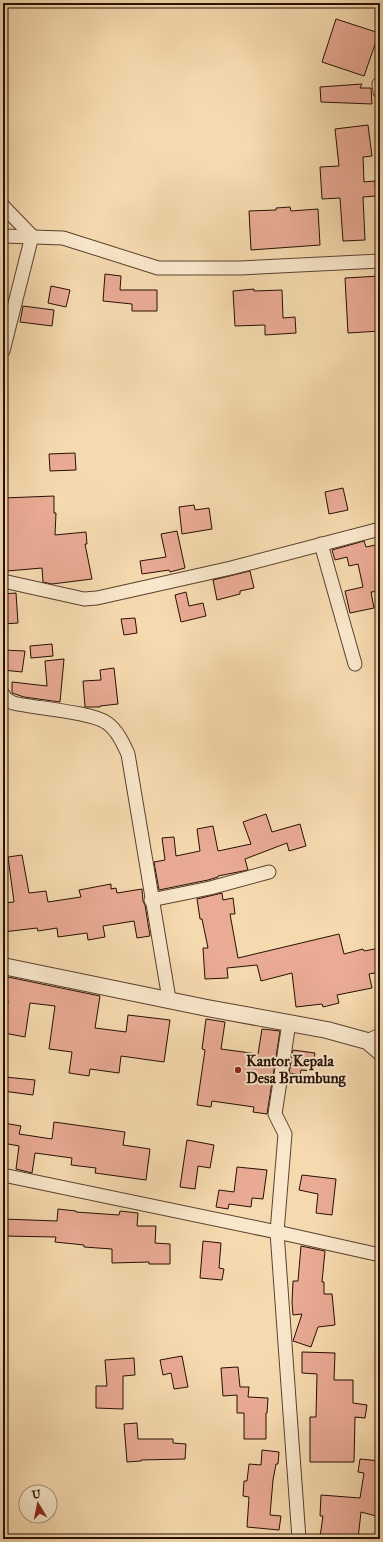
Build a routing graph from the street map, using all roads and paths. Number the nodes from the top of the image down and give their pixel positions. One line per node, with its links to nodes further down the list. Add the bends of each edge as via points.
1 (3, 206): 3 (street)
2 (3, 236): 3 (street)
3 (32, 236): 4 (street, via 63,238 158,268 240,268); 5 (street)
4 (380, 261)
5 (3, 351)
6 (380, 529): 7 (street)
7 (321, 544): 8 (street, via 231,568 98,598 84,599); 9 (street)
8 (3, 581)
9 (355, 664)
10 (3, 694): 12 (street, via 13,704 87,716 107,723 123,742 128,754)
11 (268, 872): 12 (street, via 210,888)
12 (151, 900): 14 (street)
13 (3, 966): 14 (street)
14 (168, 1000): 15 (street)
15 (289, 1023): 16 (street); 19 (street, via 275,1114 285,1134)
16 (373, 1038): 17 (street)
17 (380, 1052)
18 (3, 1175): 19 (street)
19 (277, 1232): 20 (street); 21 (street)
20 (380, 1255)
21 (299, 1539)

